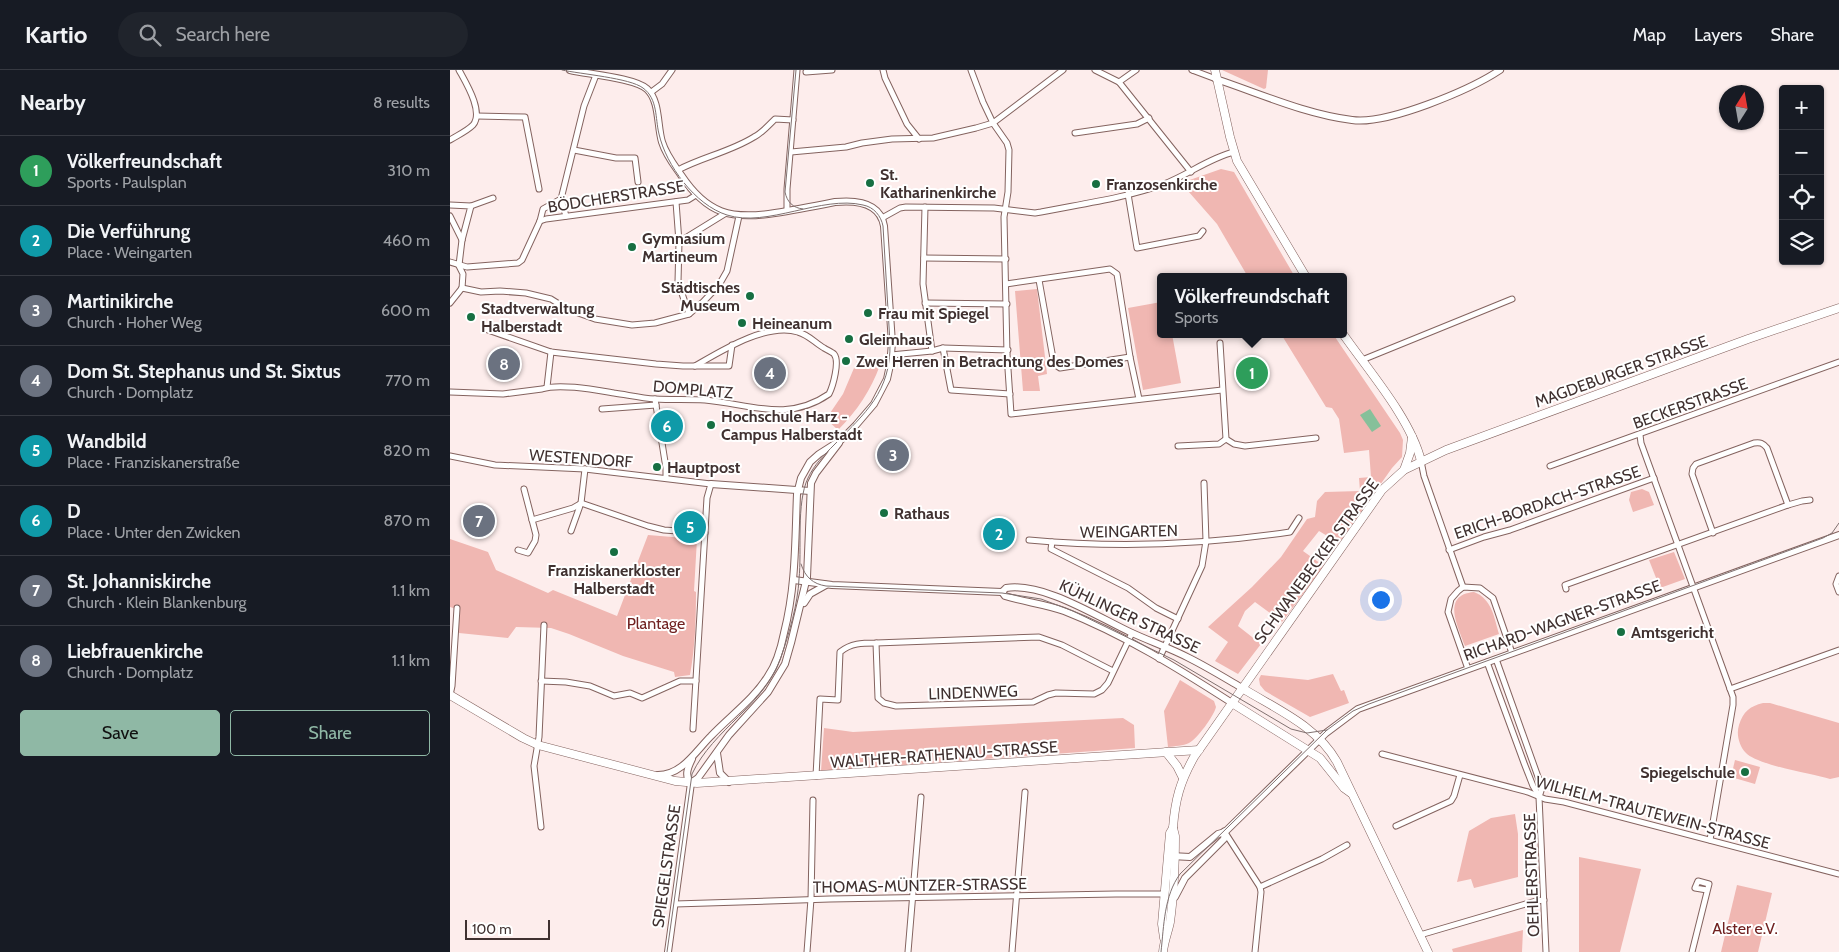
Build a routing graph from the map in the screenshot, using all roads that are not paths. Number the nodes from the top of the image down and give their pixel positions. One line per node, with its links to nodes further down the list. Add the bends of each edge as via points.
1 (459, 70): 19 (street, via 475,103)
2 (570, 70): 15 (street)
3 (672, 70): 18 (street)
4 (797, 70): 21 (street)
5 (832, 70): 14 (street)
6 (883, 70): 24 (street, via 907,124)
7 (971, 70): 22 (street)
8 (1063, 70): 22 (street)
9 (1095, 70): 17 (street)
10 (1136, 70): 17 (street)
11 (1195, 70): 16 (street)
12 (1215, 70): 16 (main road)
13 (1500, 70): 16 (street, via 1452,95 1369,120 1353,120 1307,110)
14 (806, 72)
15 (596, 75): 18 (street, via 637,83); 26 (street, via 584,106)
16 (1216, 79): 28 (main road)
17 (1119, 82): 20 (street)
18 (650, 93): 29 (street, via 663,146)
19 (477, 116): 25 (street, via 474,124); 32 (street, via 525,118)
20 (1148, 118): 23 (street, via 1136,124); 30 (street)
21 (793, 120): 27 (street); 29 (street, via 775,119 755,137)
22 (993, 123): 24 (street, via 953,135); 41 (street, via 1009,150)
23 (1075, 133)
24 (919, 139): 27 (street, via 862,142 846,147)
25 (450, 140)
26 (574, 150): 31 (street, via 635,158); 36 (street)
27 (791, 152): 42 (street)
28 (1234, 152): 30 (street); 56 (main road)
29 (678, 170): 34 (street)
30 (1191, 172): 33 (street, via 1165,184)
31 (638, 182)
32 (539, 190)
33 (1128, 194): 41 (street, via 1041,212); 49 (street, via 1137,248 1199,236)
34 (696, 195): 37 (street, BÖDCHERSTRASSE); 43 (street)
35 (493, 198): 39 (street)
36 (561, 199): 45 (street); 48 (street, via 543,209)
37 (676, 202): 45 (street, BÖDCHERSTRASSE); 51 (street)
38 (450, 205): 39 (street)
39 (471, 206): 50 (street)
40 (925, 207): 41 (street); 47 (street, via 902,207); 52 (street)
41 (1005, 210): 53 (street)
42 (787, 211): 46 (street); 47 (street, via 842,201 859,202 874,208)
43 (726, 213): 46 (street); 51 (street)
44 (450, 216): 50 (street)
45 (566, 216): 48 (street, BÖDCHERSTRASSE)
46 (739, 216): 66 (street, via 723,279)
47 (882, 218): 75 (street)
48 (540, 222): 55 (street, via 518,263)
49 (1203, 231)
50 (462, 240): 55 (street)
51 (679, 242): 66 (street, via 678,282)
52 (924, 258): 53 (street); 63 (street)
53 (1006, 259): 58 (street)
54 (450, 262): 55 (street)
55 (459, 265): 59 (street, via 463,274)
56 (1304, 273)
57 (1039, 280): 58 (street); 76 (street, via 1056,367); 76 (street, via 1110,268 1117,274)
58 (1006, 284): 64 (street)
59 (462, 288): 60 (street); 66 (street, via 540,296 585,316 632,325 654,324)
60 (452, 298): 62 (street)
61 (1512, 299): 77 (street)
62 (450, 303)
63 (925, 303): 64 (street); 73 (street)
64 (1007, 304): 72 (street)
65 (1836, 308): 94 (main road, MAGDEBURGER STRASSE)
66 (689, 314)
67 (485, 329): 74 (street, DOMPLATZ)
68 (1346, 338): 77 (main road)
69 (1220, 343): 81 (street)
70 (732, 345): 79 (street, DOMPLATZ); 79 (street, DOMPLATZ, via 729,366); 85 (street, DOMPLATZ, via 782,330 807,335 834,354 838,361 829,394 816,403 795,410 765,410 705,400)
71 (943, 348): 72 (street); 73 (street); 83 (street, via 951,390)
72 (1008, 350): 83 (street)
73 (932, 351): 75 (street)
74 (551, 352): 79 (street, DOMPLATZ, via 617,361); 80 (street)
75 (891, 355): 91 (street, via 887,379 880,395)
76 (1130, 357): 84 (street)
77 (1362, 360): 88 (main road)
78 (1839, 362): 87 (street, BECKERSTRASSE)
79 (695, 366)
80 (547, 387): 82 (street, DOMPLATZ, via 503,394); 85 (street, DOMPLATZ, via 576,388)
81 (1222, 390): 84 (street); 90 (street)
82 (450, 392)
83 (1010, 394): 84 (street, via 1011,414)
84 (1139, 399)
85 (656, 402): 86 (street, DOMPLATZ); 98 (street)
86 (602, 409)
87 (1640, 434): 95 (street, BECKERSTRASSE); 99 (street)
88 (1412, 435): 94 (main road); 97 (main road)
89 (1316, 438): 90 (street, via 1245,446)
90 (1226, 439): 92 (street, via 1219,444)
91 (841, 440): 103 (street, via 810,462); 104 (street, via 816,473)
92 (1178, 446)
93 (450, 456): 96 (street, WESTENDORF, via 495,465)
94 (1421, 461): 97 (main road, SCHWANEBECKER STRASSE); 119 (street)
95 (1550, 466)
96 (585, 469): 98 (street, WESTENDORF); 106 (street)
97 (1404, 470): 146 (main road, SCHWANEBECKER STRASSE, via 1372,504)
98 (666, 478): 101 (street, WESTENDORF)
99 (1654, 478): 117 (street); 119 (street, ERICH-BORDACH-STRASSE)
100 (1204, 483): 115 (street)
101 (711, 484): 103 (street); 112 (street, via 706,498)
102 (524, 489): 109 (street)
103 (798, 490): 104 (street); 121 (street)
104 (810, 492): 122 (street)
105 (1810, 500): 107 (street)
106 (581, 503): 109 (street); 110 (street); 112 (street, via 664,530)
107 (1788, 505): 111 (street); 111 (street, via 1767,448 1754,443 1696,464 1693,468 1692,474)
108 (1299, 518): 115 (street, WEINGARTEN, via 1290,532)
109 (532, 520): 118 (street, via 535,541 528,553)
110 (571, 531)
111 (1713, 532): 117 (street)
112 (705, 533): 145 (street)
113 (1838, 535): 125 (street, RICHARD-WAGNER-STRASSE)
114 (1029, 540): 116 (street, WEINGARTEN)
115 (1206, 541): 116 (street, WEINGARTEN); 131 (street, via 1202,566)
116 (1052, 542): 131 (street, WEINGARTEN, via 1051,549 1128,588)
117 (1678, 545): 125 (street); 126 (street, via 1565,585)
118 (518, 550)
119 (1450, 550): 124 (street)
120 (1839, 576): 128 (street, via 1836,584)
121 (794, 580): 122 (street, KÜHLINGER STRASSE); 153 (street, via 780,651 769,675 755,694)
122 (807, 582): 123 (street, KÜHLINGER STRASSE); 130 (street)
123 (826, 585): 127 (street, KÜHLINGER STRASSE); 130 (street, via 810,594)
124 (1463, 587): 138 (street, via 1480,588 1493,598); 142 (street, via 1451,599 1448,612)
125 (1693, 587): 138 (street, RICHARD-WAGNER-STRASSE); 147 (street)
126 (1566, 589)
127 (1002, 592): 133 (street, KÜHLINGER STRASSE, via 1006,588 1017,587 1046,593); 134 (street, KÜHLINGER STRASSE, via 1005,596 1065,612)
128 (1839, 592)
129 (457, 608): 148 (street)
130 (800, 611): 156 (street, via 788,656 778,678)
131 (1178, 619): 136 (street)
132 (544, 625): 144 (street)
133 (1132, 633): 134 (street, LINDENWEG); 136 (street, KÜHLINGER STRASSE)
134 (1128, 641): 139 (street, KÜHLINGER STRASSE); 143 (street, LINDENWEG)
135 (876, 643): 143 (street, via 1039,637); 143 (street, LINDENWEG, via 878,698 890,706 1033,702 1048,695 1094,694 1102,690); 161 (street, via 854,644 840,652 838,700 820,699)
136 (1166, 648): 139 (street); 146 (street, KÜHLINGER STRASSE)
137 (1839, 650): 147 (street)
138 (1512, 653): 140 (street, RICHARD-WAGNER-STRASSE)
139 (1159, 659): 149 (street, KÜHLINGER STRASSE)
140 (1496, 659): 141 (street, RICHARD-WAGNER-STRASSE); 167 (street, OEHLERSTRASSE, via 1542,788)
141 (1487, 662): 142 (street, RICHARD-WAGNER-STRASSE); 167 (street, OEHLERSTRASSE, via 1533,786)
142 (1468, 669): 151 (street, RICHARD-WAGNER-STRASSE, via 1358,709)
143 (1113, 671)
144 (541, 681): 145 (street, via 566,682 598,688 614,696 630,693 642,698 680,681); 152 (street)
145 (696, 681): 150 (street)
146 (1242, 688): 149 (main road, SCHWANEBECKER STRASSE); 151 (main road)
147 (1730, 689): 173 (street, via 1733,705)
148 (450, 695): 152 (main road, WALTHER-RATHENAU-STRASSE)
149 (1232, 703): 154 (main road, SCHWANEBECKER STRASSE); 155 (main road)
150 (693, 729)
151 (1320, 738): 155 (street, RICHARD-WAGNER-STRASSE); 166 (main road, via 1334,756)
152 (538, 745): 160 (main road, WALTHER-RATHENAU-STRASSE); 170 (street, via 534,770)
153 (698, 749): 160 (street, via 676,771); 164 (street, SPIEGELSTRASSE, via 687,771)
154 (1199, 750): 157 (main road, WALTHER-RATHENAU-STRASSE); 162 (main road, SCHWANEBECKER STRASSE)
155 (1308, 750): 166 (main road); 172 (street, RICHARD-WAGNER-STRASSE)
156 (717, 752): 163 (street, via 720,774); 164 (street)
157 (1166, 752): 161 (main road, WALTHER-RATHENAU-STRASSE); 162 (main road)
158 (1382, 754): 159 (street, WILHELM-TRAUTEWEIN-STRASSE)
159 (1460, 775): 167 (street, WILHELM-TRAUTEWEIN-STRASSE); 171 (street, via 1451,801)
160 (653, 776): 164 (main road, WALTHER-RATHENAU-STRASSE)
161 (816, 776): 163 (main road, WALTHER-RATHENAU-STRASSE)
162 (1183, 778): 175 (main road, SCHWANEBECKER STRASSE, via 1176,800)
163 (729, 782): 164 (main road, WALTHER-RATHENAU-STRASSE)
164 (691, 783): 184 (street, SPIEGELSTRASSE)
165 (1024, 792): 180 (street)
166 (1353, 796): 186 (main road)
167 (1540, 796): 173 (street, WILHELM-TRAUTEWEIN-STRASSE); 183 (street, OEHLERSTRASSE)
168 (921, 797): 181 (street)
169 (813, 800): 182 (street)
170 (541, 826)
171 (1396, 826)
172 (1224, 831): 175 (street, via 1194,855 1186,858); 177 (street); 185 (street, via 1224,839 1183,880)
173 (1710, 840): 176 (street, WILHELM-TRAUTEWEIN-STRASSE)
174 (1347, 845): 177 (street)
175 (1172, 856): 179 (main road); 185 (main road)
176 (1839, 874)
177 (1260, 886): 193 (street)
178 (1707, 890): 196 (street)
179 (1165, 894): 180 (street, THOMAS-MÜNTZER-STRASSE); 187 (main road)
180 (1017, 896): 181 (street, THOMAS-MÜNTZER-STRASSE); 191 (street)
181 (913, 897): 182 (street, THOMAS-MÜNTZER-STRASSE); 190 (street)
182 (811, 899): 184 (street, THOMAS-MÜNTZER-STRASSE); 189 (street)
183 (1544, 900): 186 (street); 195 (street, OEHLERSTRASSE)
184 (675, 904): 188 (street, SPIEGELSTRASSE)
185 (1172, 905): 187 (main road)
186 (1420, 935): 194 (main road)
187 (1164, 938): 192 (main road)
188 (668, 952)
189 (807, 952)
190 (908, 952)
191 (1012, 952)
192 (1163, 952)
193 (1255, 952)
194 (1428, 952)
195 (1546, 952)
196 (1692, 952)

